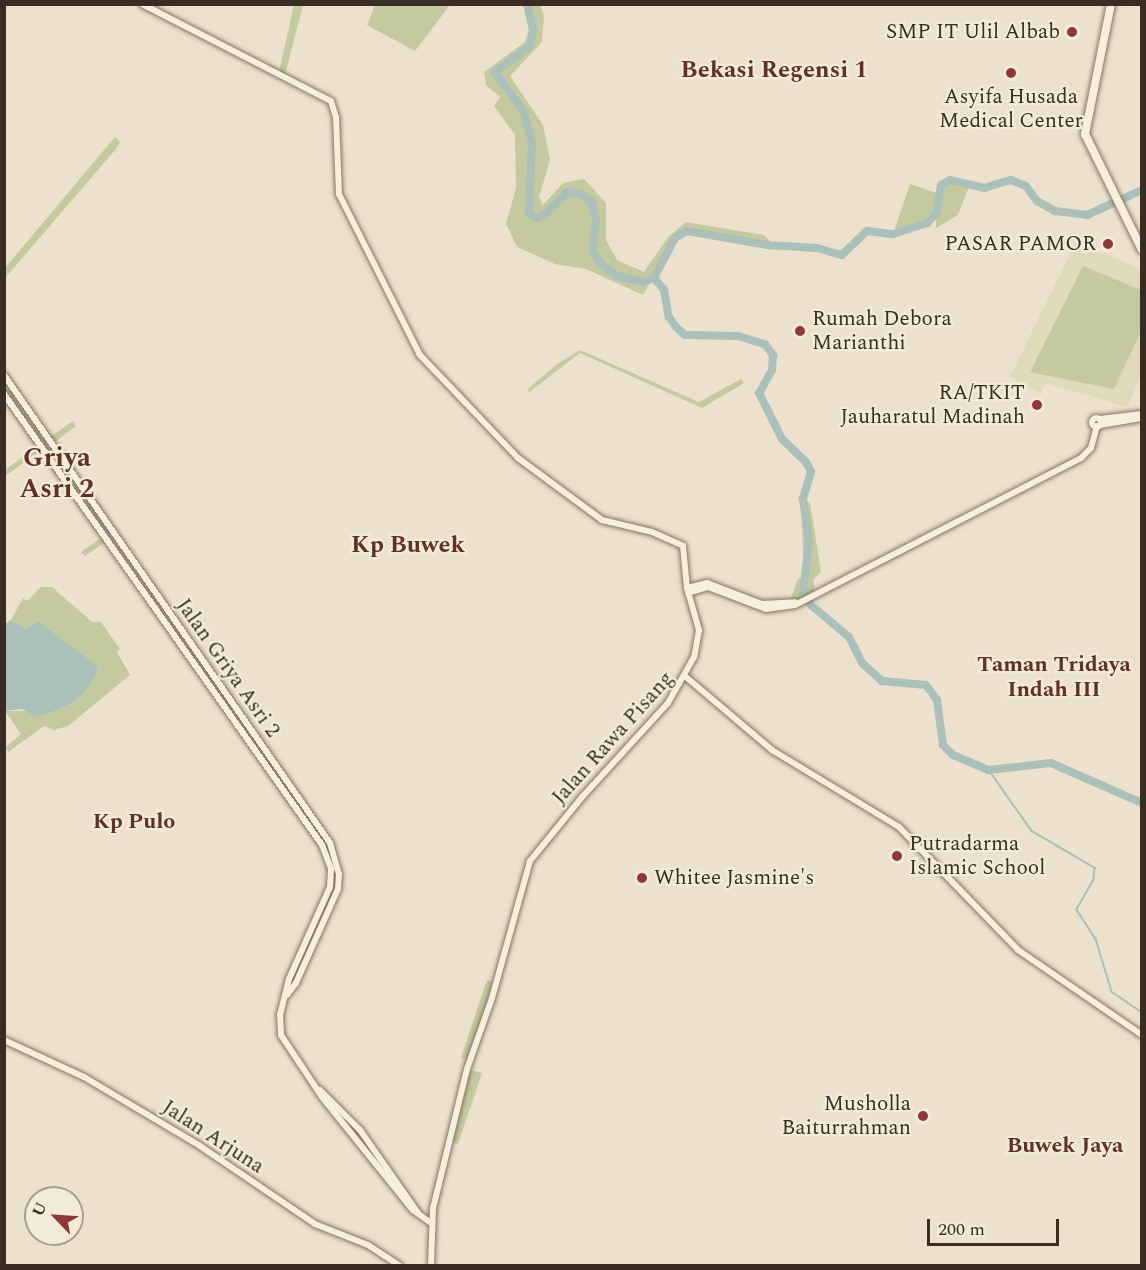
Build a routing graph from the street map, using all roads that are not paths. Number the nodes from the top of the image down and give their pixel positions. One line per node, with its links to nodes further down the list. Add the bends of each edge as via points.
1 (142, 4): 7 (street, via 331,101 336,117 339,195 420,354 518,458 559,484 602,520 652,532 683,546)
2 (1112, 4): 3 (main road, via 1085,129 1090,149)
3 (1142, 250)
4 (4, 375): 9 (street, Jalan Griya Asri 2, via 330,843 339,874 338,889 296,983)
5 (4, 394): 9 (street, Jalan Griya Asri 2, via 325,850 331,869 330,887)
6 (1142, 416): 7 (street, via 1098,424 1089,447 1080,455 800,602 766,605 704,585)
7 (688, 591): 8 (street, via 699,639)
8 (686, 677): 10 (street, Jalan Rawa Pisang, via 772,750 899,826 1018,950); 12 (street, Jalan Rawa Pisang, via 662,710 531,858 492,998 468,1063)
9 (286, 995): 12 (street, Jalan Griya Asri 2, via 280,1014 281,1035 320,1090 360,1130 418,1215)
10 (1142, 1035)
11 (4, 1040): 13 (street, Jalan Arjuna, via 84,1077 200,1146 315,1224 378,1250)
12 (431, 1223): 14 (street, Jalan Rawa Pisang)
13 (400, 1266)
14 (431, 1266)

